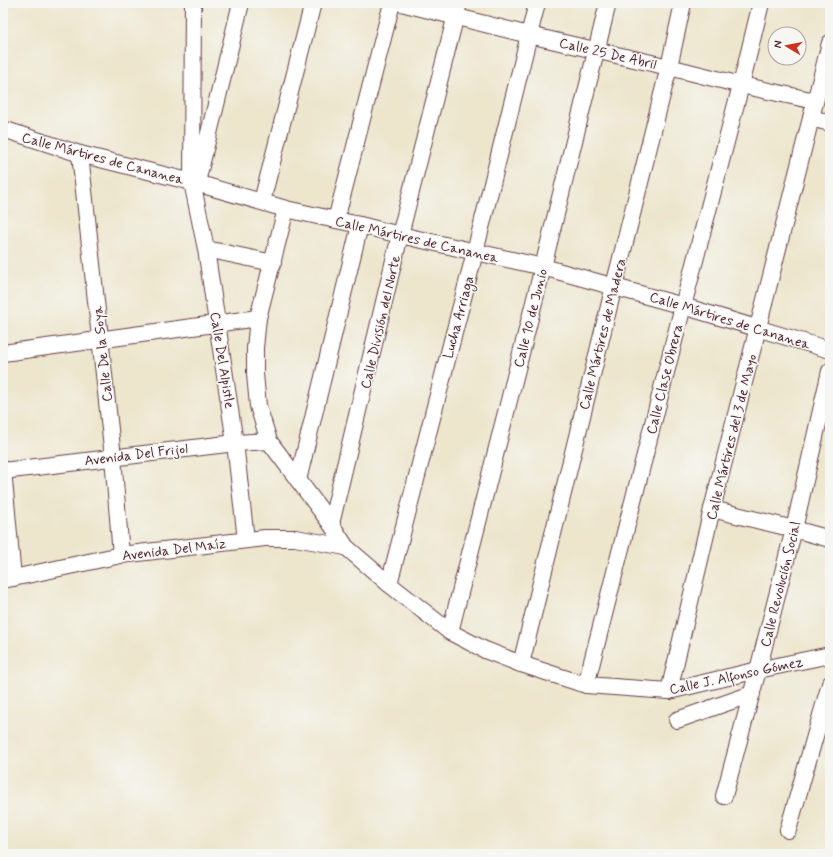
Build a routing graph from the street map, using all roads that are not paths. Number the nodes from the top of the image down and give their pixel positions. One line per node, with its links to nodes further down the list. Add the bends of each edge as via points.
1 (193, 3): 21 (street)
2 (241, 3): 21 (street)
3 (313, 3): 22 (street)
4 (392, 3): 24 (street)
5 (401, 3): 10 (street, Calle 25 De Abril)
6 (537, 3): 11 (street, Lucha Arriaga)
7 (608, 3): 13 (street, Calle 10 de Junio)
8 (683, 3): 14 (street, Calle Mártires de Madera)
9 (761, 3): 15 (street, Calle Clase Obrera)
10 (458, 10): 11 (street, Calle 25 De Abril); 26 (street, Calle División del Norte)
11 (529, 35): 13 (street, Calle 25 De Abril); 28 (street, Lucha Arriaga)
12 (830, 43): 16 (street, Calle Mártires del 3 de Mayo)
13 (596, 50): 14 (street, Calle 25 De Abril); 30 (street, Calle 10 de Junio)
14 (669, 67): 15 (street, Calle 25 De Abril); 31 (street, Calle Mártires de Madera)
15 (741, 85): 16 (street, Calle 25 De Abril); 32 (street, Calle Clase Obrera)
16 (815, 101): 17 (street, Calle Mártires del 3 de Mayo)
17 (811, 118): 18 (street); 35 (street, Calle Mártires del 3 de Mayo)
18 (830, 123)
19 (3, 130): 20 (street, Calle Mártires de Cananea)
20 (80, 154): 21 (street, Calle Mártires de Cananea); 36 (street, Calle De la Soya)
21 (194, 183): 22 (street, Calle Mártires de Cananea); 27 (street, Calle Del Alpistle)
22 (262, 202): 23 (street, Calle Mártires de Cananea)
23 (286, 209): 24 (street, Calle Mártires de Cananea); 29 (street)
24 (336, 220): 25 (street, Calle Mártires de Cananea)
25 (360, 225): 26 (street, Calle Mártires de Cananea); 44 (street)
26 (400, 235): 28 (street, Calle Mártires de Cananea); 46 (street, Calle División del Norte)
27 (206, 249): 29 (street); 34 (street, Calle Del Alpistle)
28 (475, 252): 30 (street, Calle Mártires de Cananea); 53 (street, Lucha Arriaga)
29 (272, 262): 33 (street)
30 (543, 267): 31 (street, Calle Mártires de Cananea); 54 (street, Calle 10 de Junio)
31 (614, 286): 32 (street, Calle Mártires de Cananea); 56 (street, Calle Mártires de Madera)
32 (683, 306): 35 (street, Calle Mártires de Cananea); 59 (street, Calle Clase Obrera)
33 (258, 318): 34 (street); 40 (street, via 255,374 258,406)
34 (217, 324): 36 (street); 41 (street, Calle Del Alpistle)
35 (758, 328): 37 (street, Calle Mártires de Cananea); 45 (street, Calle Mártires del 3 de Mayo)
36 (100, 340): 38 (street); 42 (street, Calle De la Soya)
37 (830, 350)
38 (3, 353)
39 (830, 371): 47 (street, Calle Revolución Social)
40 (269, 441): 41 (street, Avenida Del Frijol); 44 (street)
41 (235, 443): 42 (street, Avenida Del Frijol); 49 (street, Calle Del Alpistle)
42 (113, 457): 43 (street, Avenida Del Frijol); 51 (street, Calle De la Soya)
43 (3, 470): 52 (street)
44 (298, 480): 46 (street)
45 (712, 509): 47 (street); 60 (street, Calle Mártires del 3 de Mayo)
46 (331, 524): 50 (street)
47 (794, 529): 48 (street); 57 (street, Calle Revolución Social)
48 (830, 539)
49 (246, 540): 50 (street, Avenida Del Maíz, via 295,538); 51 (street, Avenida Del Maíz)
50 (346, 547): 53 (street, Calle J. Alfonso Gómez)
51 (121, 555): 52 (street, Avenida Del Maíz)
52 (8, 579)
53 (389, 584): 54 (street, Calle J. Alfonso Gómez)
54 (450, 632): 56 (street, Calle J. Alfonso Gómez, via 485,650)
55 (830, 655): 57 (street, Calle J. Alfonso Gómez)
56 (521, 664): 59 (street, Calle J. Alfonso Gómez)
57 (758, 670): 60 (street, Calle J. Alfonso Gómez); 61 (street, Calle Revolución Social)
58 (830, 684): 64 (street)
59 (586, 685): 60 (street, Calle J. Alfonso Gómez)
60 (669, 691)
61 (752, 694): 62 (street); 63 (street, Calle Revolución Social)
62 (677, 720)
63 (724, 796)
64 (788, 830)

